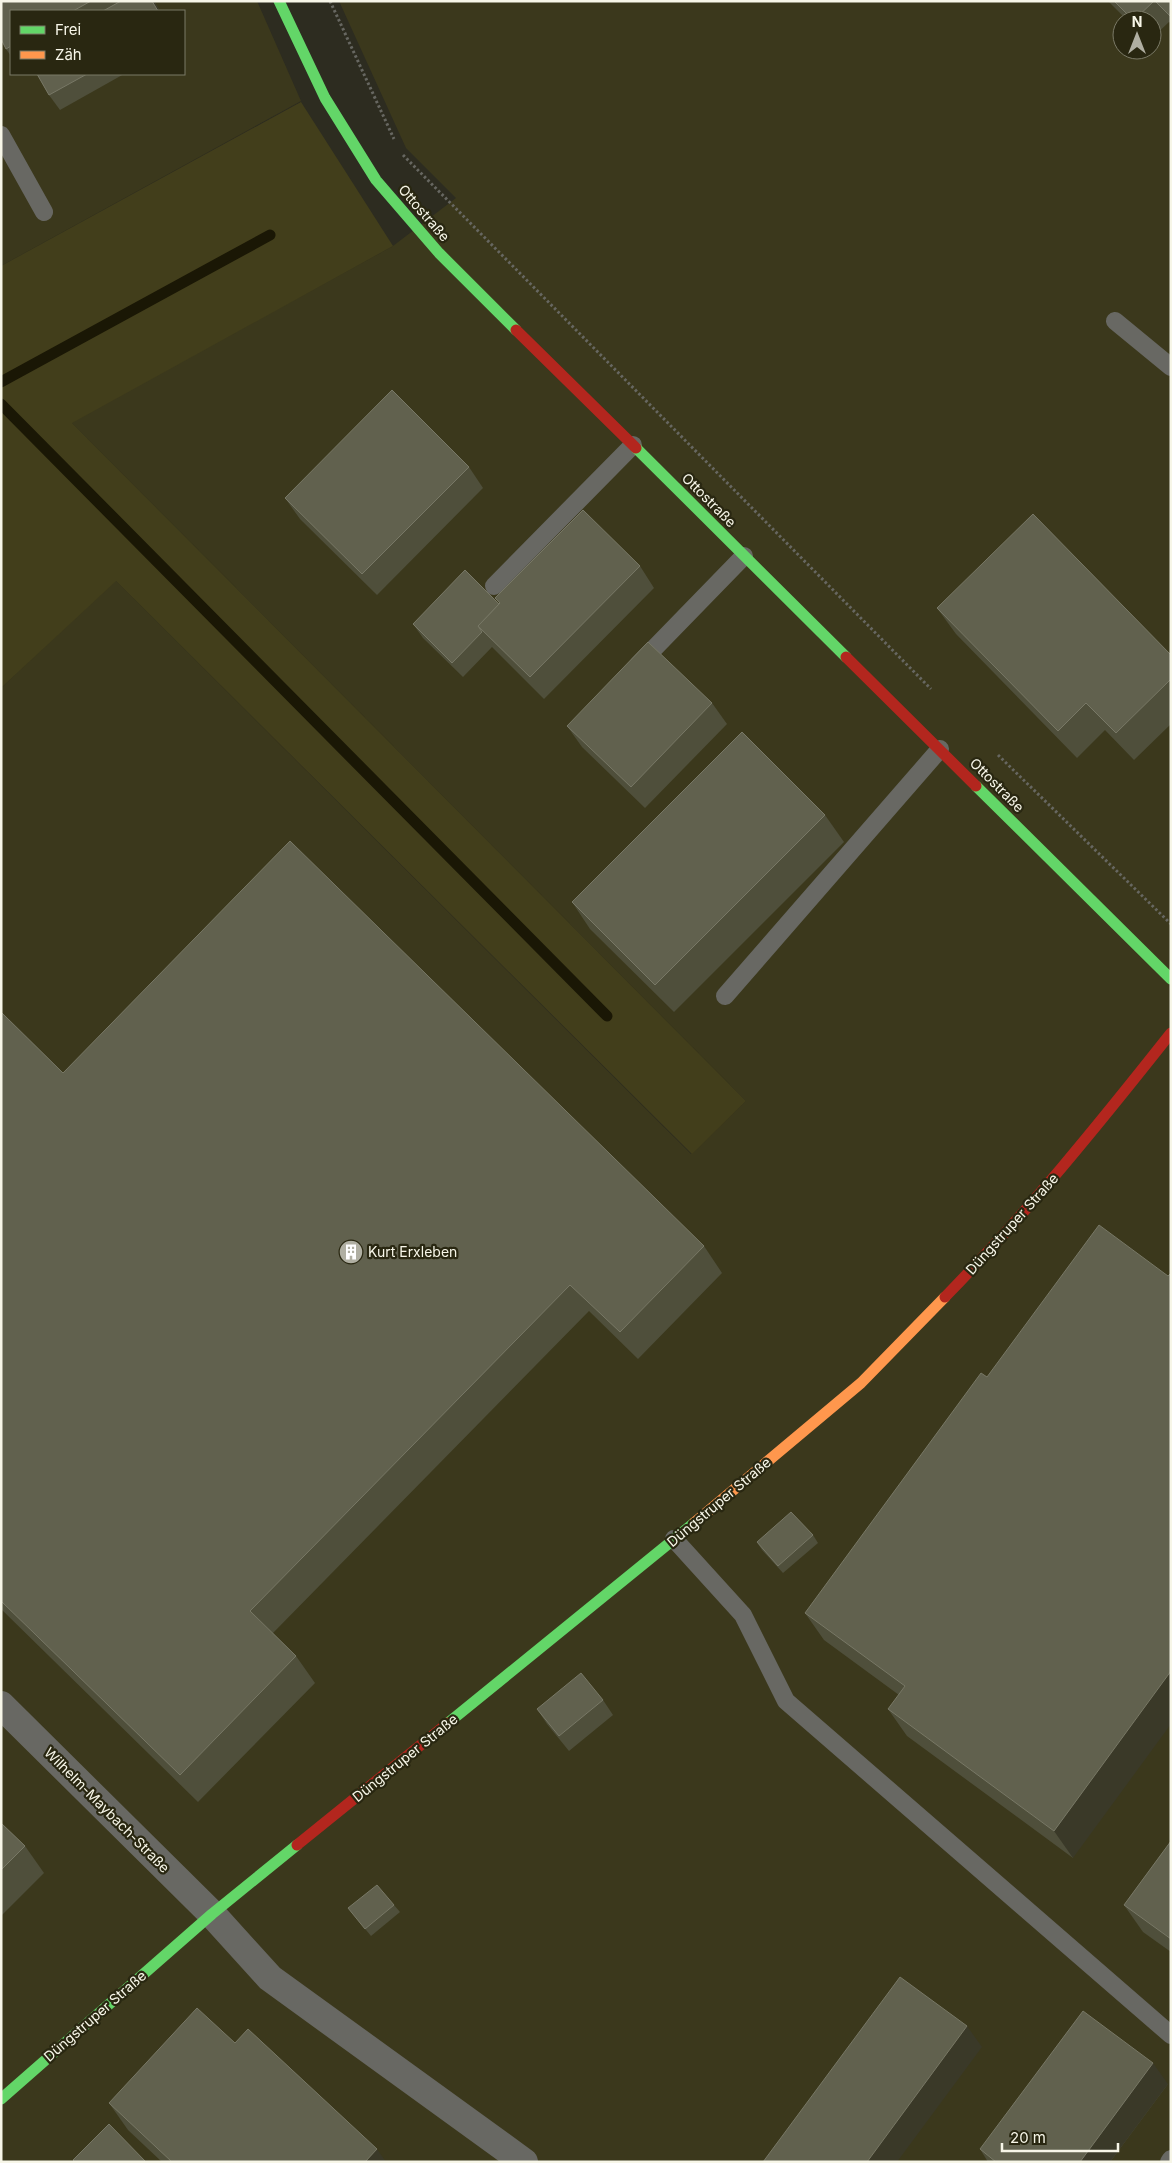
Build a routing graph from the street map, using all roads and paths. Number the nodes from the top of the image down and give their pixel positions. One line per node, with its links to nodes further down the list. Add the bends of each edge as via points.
1 (279, 1): 9 (street, Ottostraße, via 325,98 376,180 439,253)
2 (330, 1): 4 (path)
3 (1, 135): 6 (lane)
4 (395, 142)
5 (399, 150): 13 (path)
6 (44, 212)
7 (1115, 321): 8 (lane)
8 (1171, 367)
9 (633, 445): 10 (street, Ottostraße); 11 (lane)
10 (744, 556): 12 (lane); 14 (street, Ottostraße)
11 (494, 586)
12 (628, 675)
13 (932, 690)
14 (940, 749): 17 (street, Ottostraße); 18 (lane)
15 (996, 753): 16 (path)
16 (1171, 924)
17 (1171, 979)
18 (725, 996)
19 (1171, 1033): 20 (street, Düngstruper Straße, via 1095,1129 986,1255 862,1384)
20 (674, 1539): 22 (street, Düngstruper Straße); 23 (lane, via 743,1615 786,1701)
21 (1, 1705): 22 (street, Wilhelm-Maybach-Straße)
22 (212, 1914): 24 (street, Düngstruper Straße); 25 (street, via 270,1978)
23 (1171, 2034)
24 (1, 2099)
25 (524, 2162)

